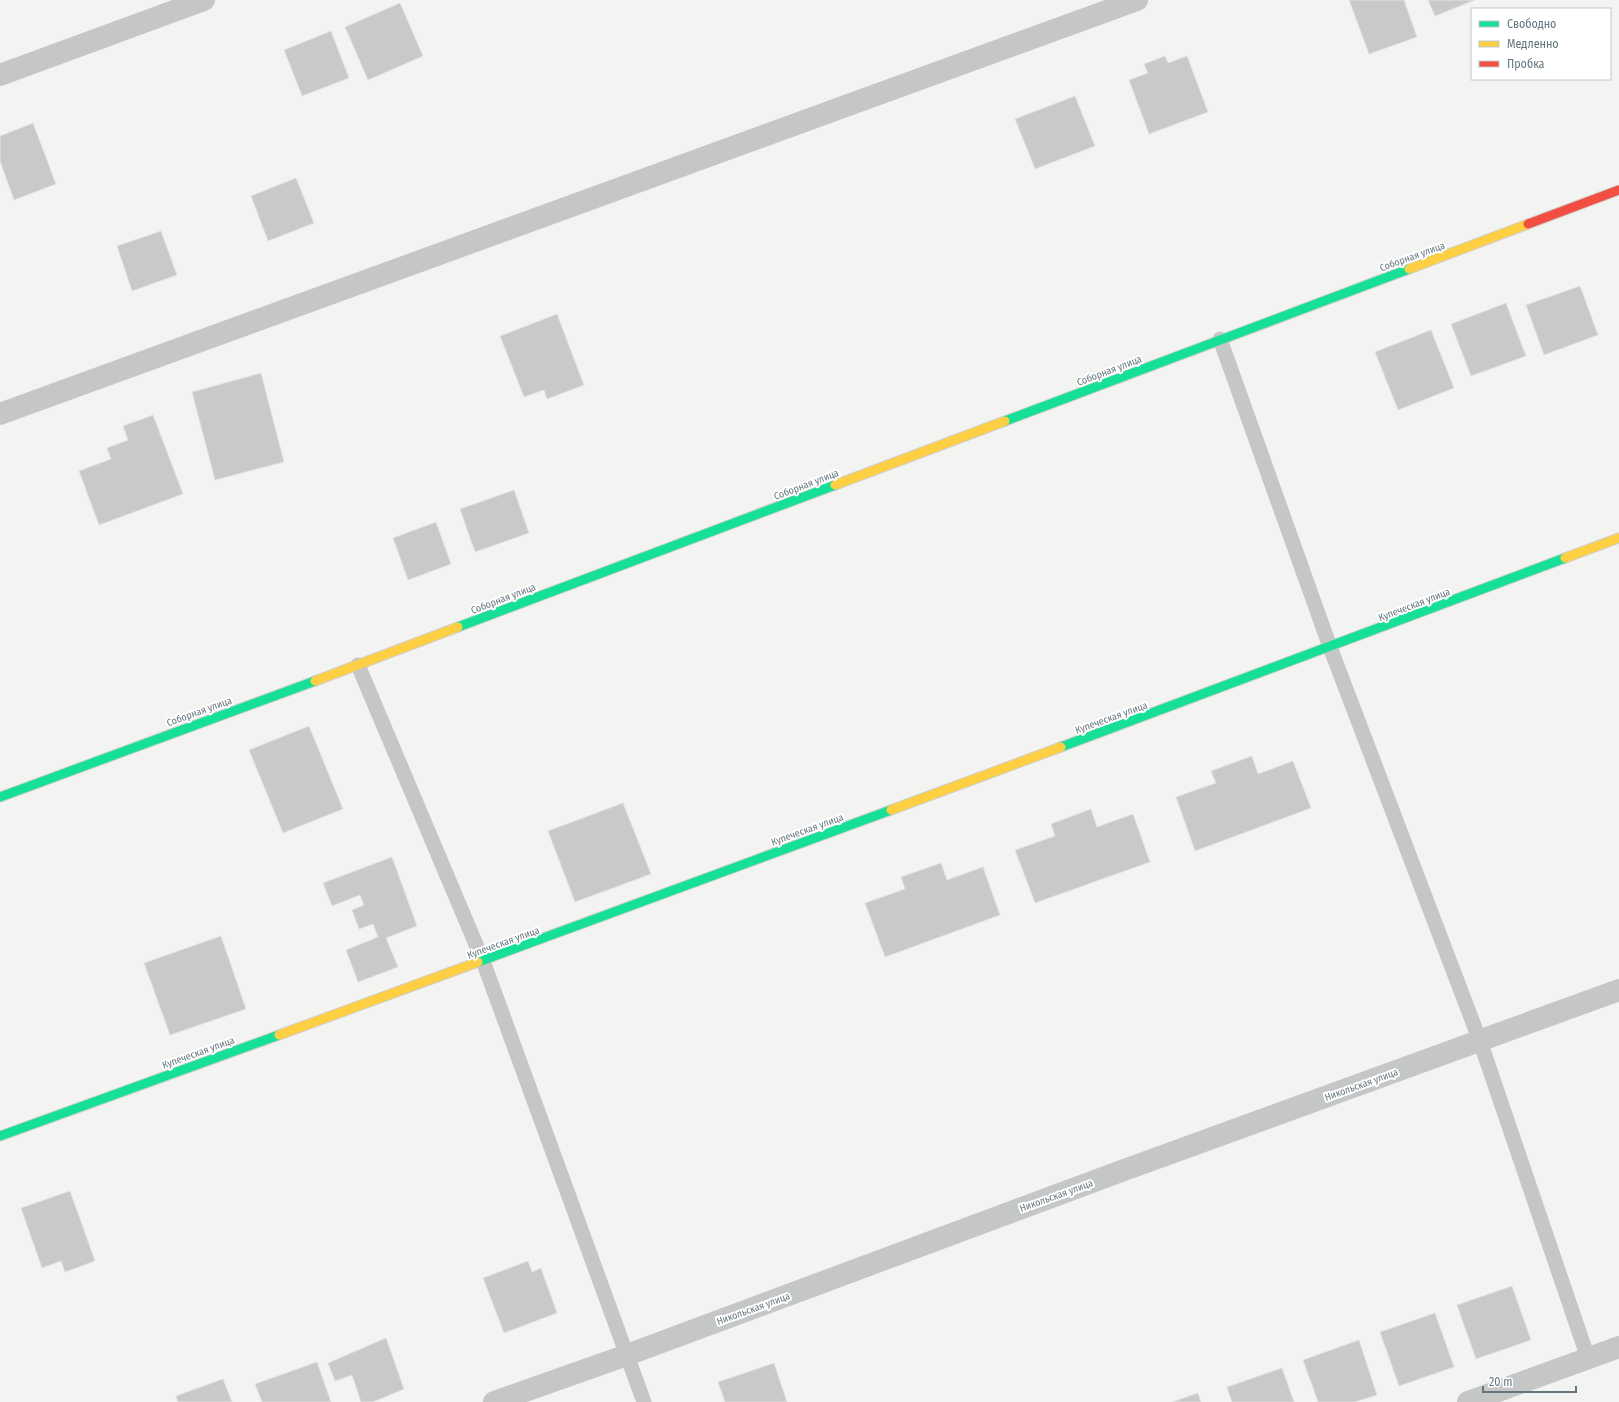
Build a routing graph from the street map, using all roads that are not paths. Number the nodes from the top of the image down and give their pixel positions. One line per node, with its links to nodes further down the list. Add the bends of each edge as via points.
1 (204, 0): 3 (street)
2 (1137, 0): 6 (street)
3 (0, 75)
4 (1619, 190): 5 (street, Соборная улица)
5 (1220, 340): 8 (lane); 9 (street, Соборная улица)
6 (0, 414)
7 (1619, 538): 8 (street, Купеческая улица)
8 (1330, 647): 11 (street, Купеческая улица); 13 (lane)
9 (358, 665): 10 (street, Соборная улица); 11 (lane)
10 (0, 797)
11 (483, 961): 14 (street, Купеческая улица); 16 (lane)
12 (1619, 990): 13 (street, Никольская улица)
13 (1480, 1041): 16 (street, Никольская улица); 17 (lane)
14 (0, 1136)
15 (1619, 1347): 17 (street)
16 (627, 1355): 18 (street, Никольская улица); 19 (lane)
17 (1588, 1358): 20 (street)
18 (494, 1402)
19 (644, 1402)
20 (1468, 1402)

